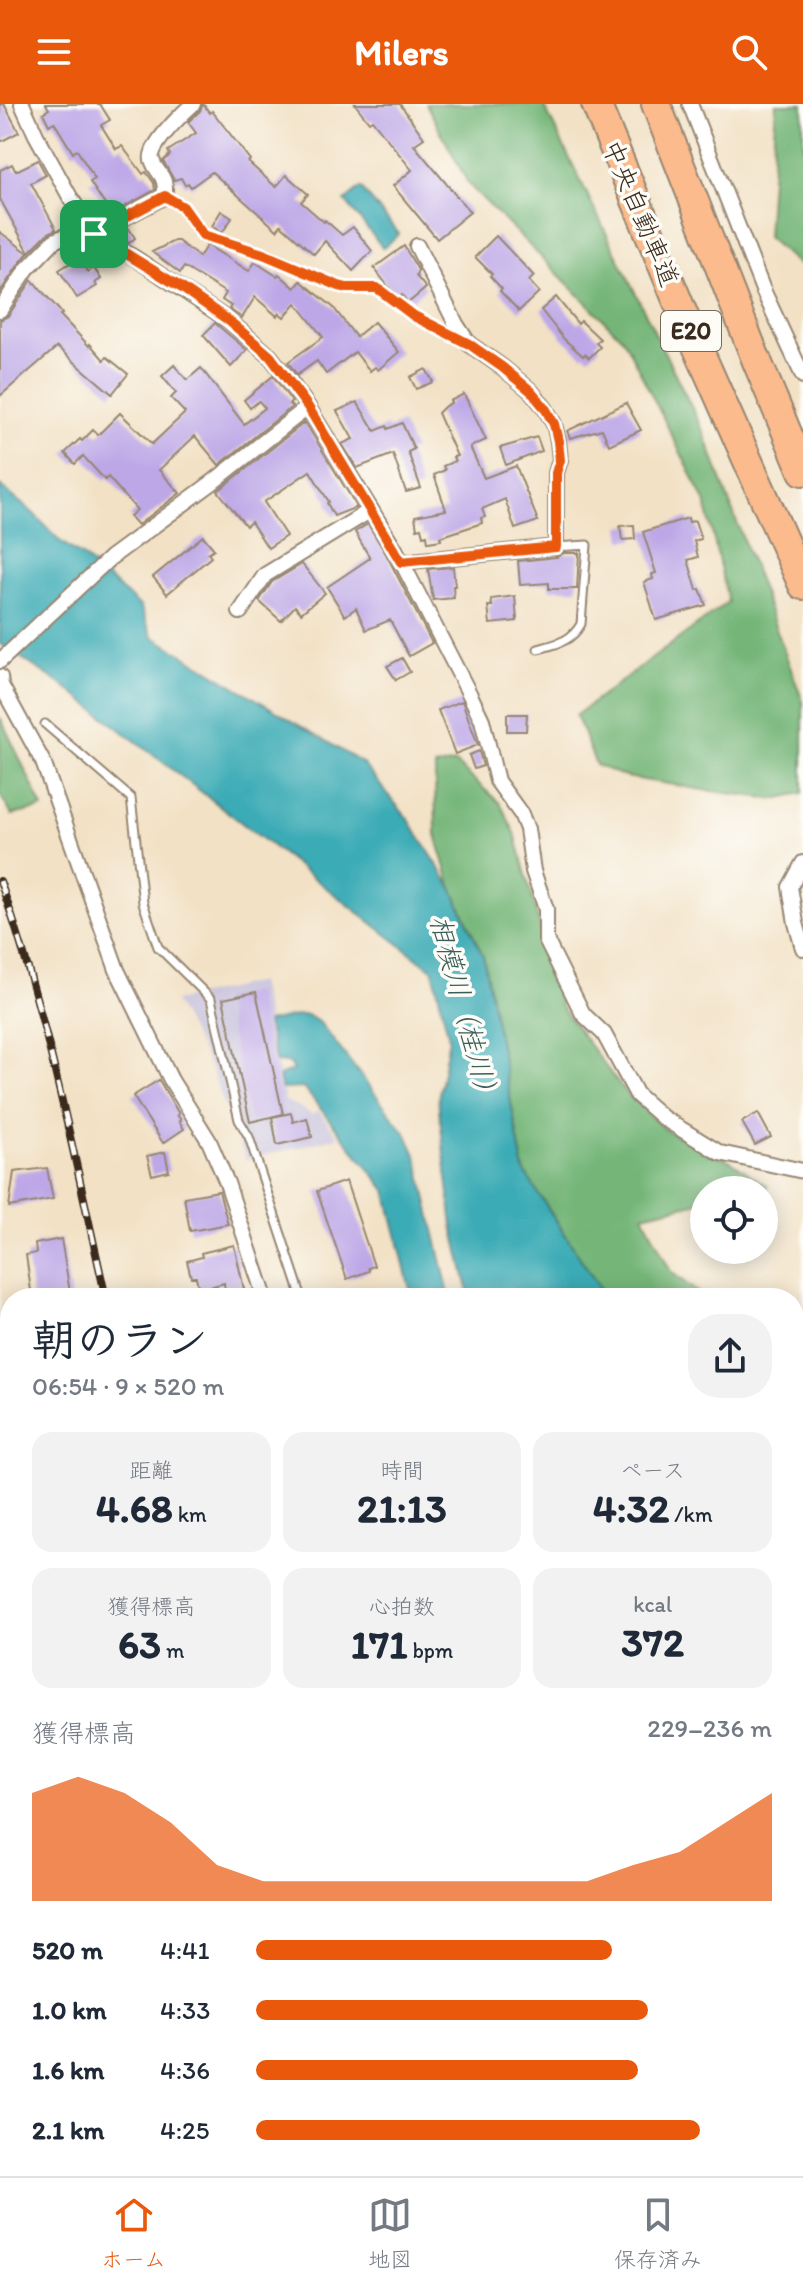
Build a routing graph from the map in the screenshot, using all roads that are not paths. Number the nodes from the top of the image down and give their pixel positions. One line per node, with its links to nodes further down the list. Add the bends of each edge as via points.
1 (22, 104): 8 (street)
2 (193, 104): 7 (street, via 152,151)
3 (584, 104): 17 (highway)
4 (596, 104): 17 (highway, 中央自動車道 / E20)
5 (656, 104): 14 (highway, 中央自動車道 / E20)
6 (690, 104): 12 (street)
7 (165, 196): 8 (street); 11 (lane, via 183,207 203,235 339,286 377,288 414,316)
8 (91, 230): 10 (street, via 54,241 27,269); 13 (street, via 228,320 270,356)
9 (417, 246): 11 (street)
10 (0, 310)
11 (469, 344): 16 (street, via 531,391 554,424 560,460)
12 (803, 376)
13 (308, 407): 15 (street); 22 (street, via 110,558)
14 (803, 471)
15 (371, 510): 18 (street); 20 (street, via 265,575)
16 (556, 547): 18 (street); 21 (lane, via 587,545 581,624 568,640)
17 (789, 557): 19 (highway, 中央自動車道 / E20)
18 (401, 562): 27 (street, via 482,720 497,781 521,814 546,909 546,940 583,1014 604,1034 637,1095 663,1118 720,1153)
19 (803, 585)
20 (240, 612)
21 (538, 649)
22 (3, 658)
23 (0, 677): 28 (street, via 43,762 117,970 227,1183)
24 (45, 724): 29 (lane, via 131,798 143,903 158,947 211,999 239,1120)
25 (803, 863): 26 (street, via 790,887)
26 (803, 948)
27 (803, 1171)
28 (262, 1288)
29 (299, 1288)

